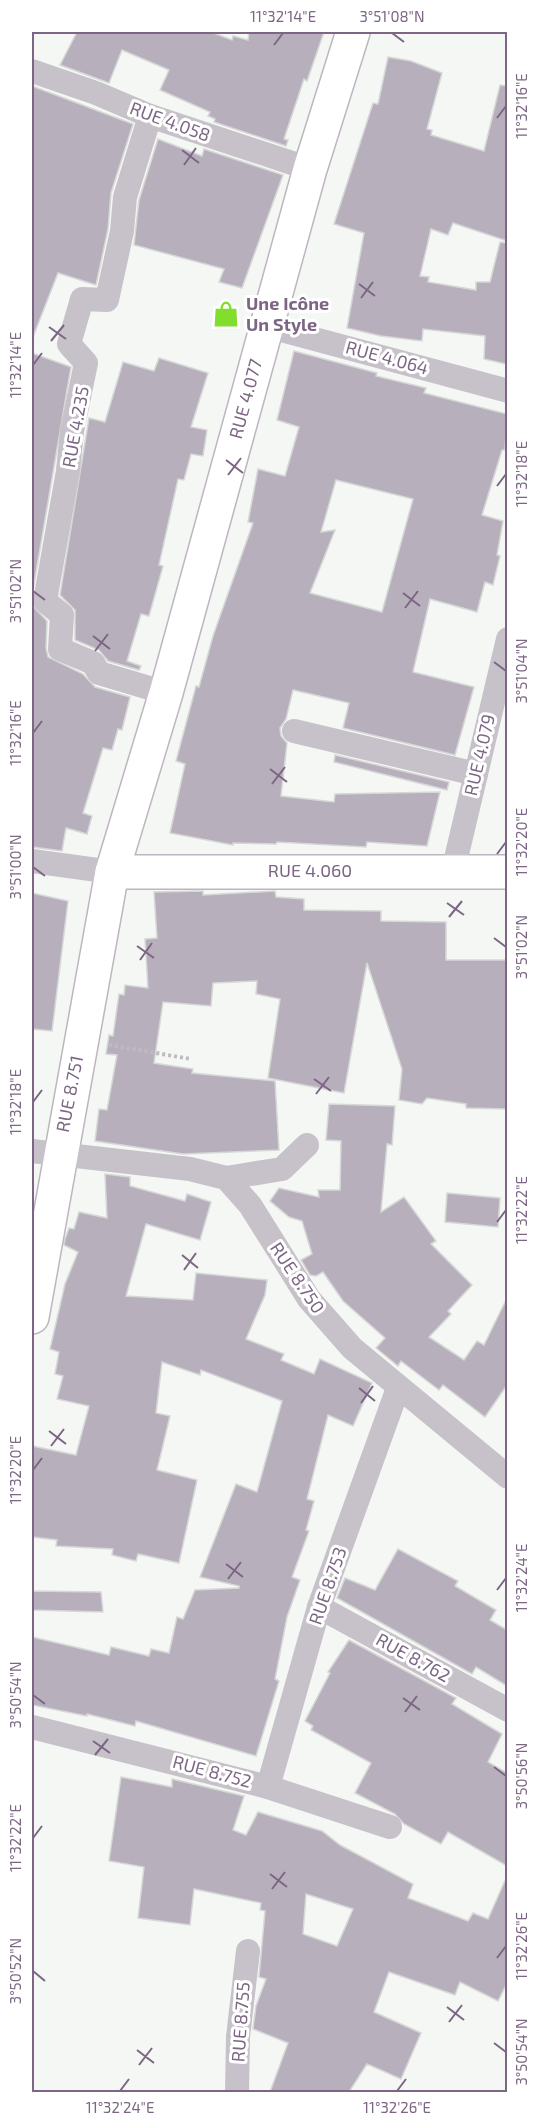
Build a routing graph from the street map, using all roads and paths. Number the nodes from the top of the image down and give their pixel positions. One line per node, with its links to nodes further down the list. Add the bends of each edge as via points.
1 (353, 32): 4 (main road, RUE 4.077)
2 (32, 72): 3 (street, RUE 4.058)
3 (150, 116): 4 (street, RUE 4.058); 8 (street, RUE 4.235, via 125,197 107,300 82,299 69,344 86,363 45,601 62,615 60,649 93,663 99,673)
4 (310, 169): 5 (main road, RUE 4.077)
5 (266, 326): 6 (street, RUE 4.064); 8 (main road, RUE 4.077)
6 (507, 391)
7 (507, 639): 10 (street, RUE 4.079)
8 (166, 693): 13 (main road, RUE 4.077)
9 (294, 731): 10 (street)
10 (476, 774): 12 (street, RUE 4.079)
11 (32, 861): 13 (street)
12 (453, 871): 13 (main road, RUE 4.060); 14 (main road, RUE 4.060)
13 (112, 872): 15 (main road, RUE 8.751)
14 (507, 872)
15 (81, 1039): 16 (path); 18 (main road, RUE 8.751)
16 (191, 1059)
17 (307, 1145): 19 (street, via 282,1169)
18 (45, 1152): 19 (street, via 190,1169); 20 (main road, RUE 8.751)
19 (226, 1178): 21 (street, RUE 8.750, via 250,1205 297,1283 322,1316)
20 (32, 1317)
21 (398, 1388): 22 (street, RUE 8.750); 23 (street, RUE 8.753)
22 (507, 1477)
23 (319, 1607): 24 (street, RUE 8.762); 26 (street, RUE 8.753)
24 (507, 1710)
25 (32, 1727): 26 (street, RUE 8.752)
26 (268, 1787): 27 (street, RUE 8.752)
27 (390, 1827)
28 (248, 1951): 29 (street, RUE 8.755, via 238,2037)
29 (237, 2092)

